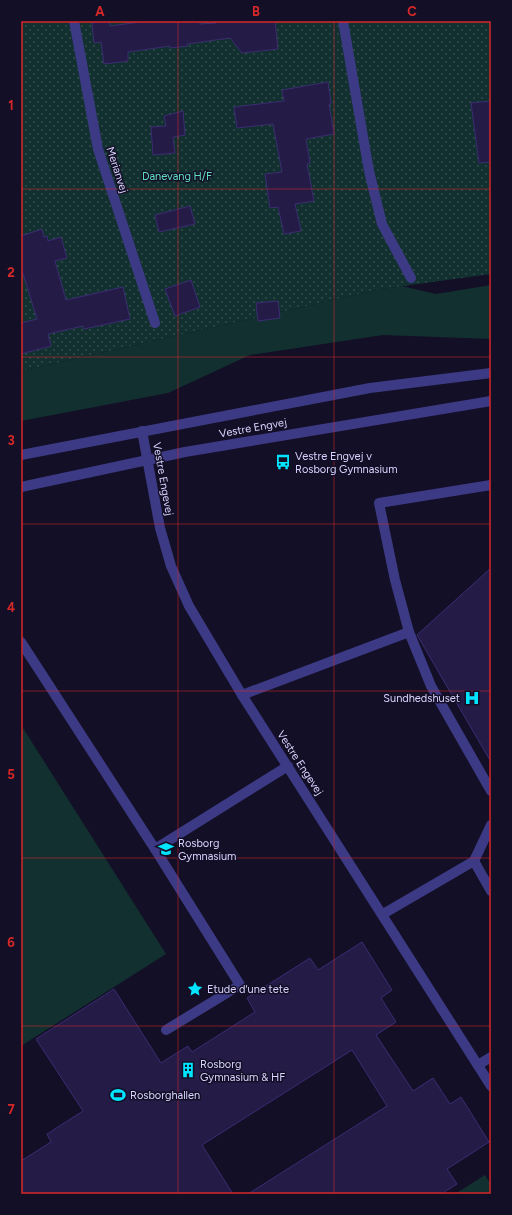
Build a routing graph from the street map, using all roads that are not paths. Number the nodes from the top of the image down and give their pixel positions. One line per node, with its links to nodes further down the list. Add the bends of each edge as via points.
1 (74, 21): 4 (street, Merianvej, via 98,149)
2 (343, 21): 3 (street, via 369,171 382,224)
3 (411, 278)
4 (155, 323)
5 (491, 373): 7 (street, Vestre Engvej, via 370,388)
6 (491, 401): 9 (street, Vestre Engvej)
7 (142, 431): 8 (street, Vestre Engvej); 9 (street, Vestre Engevej)
8 (21, 455)
9 (148, 460): 11 (street, Vestre Engvej); 14 (street, Vestre Engevej, via 160,528 171,566 189,606)
10 (491, 485): 12 (street, via 379,503)
11 (21, 487)
12 (408, 632): 14 (street); 16 (street, via 431,686)
13 (21, 642): 18 (street)
14 (242, 695): 15 (street, Vestre Engevej)
15 (288, 766): 18 (street); 21 (street, Vestre Engevej)
16 (491, 791)
17 (491, 825): 19 (street)
18 (155, 849): 22 (street, via 240,985)
19 (474, 861): 20 (street); 21 (street)
20 (491, 891)
21 (382, 914): 24 (street, Vestre Engevej)
22 (166, 1030)
23 (491, 1057): 24 (street)
24 (478, 1065): 25 (street, Vestre Engevej)
25 (491, 1086)

